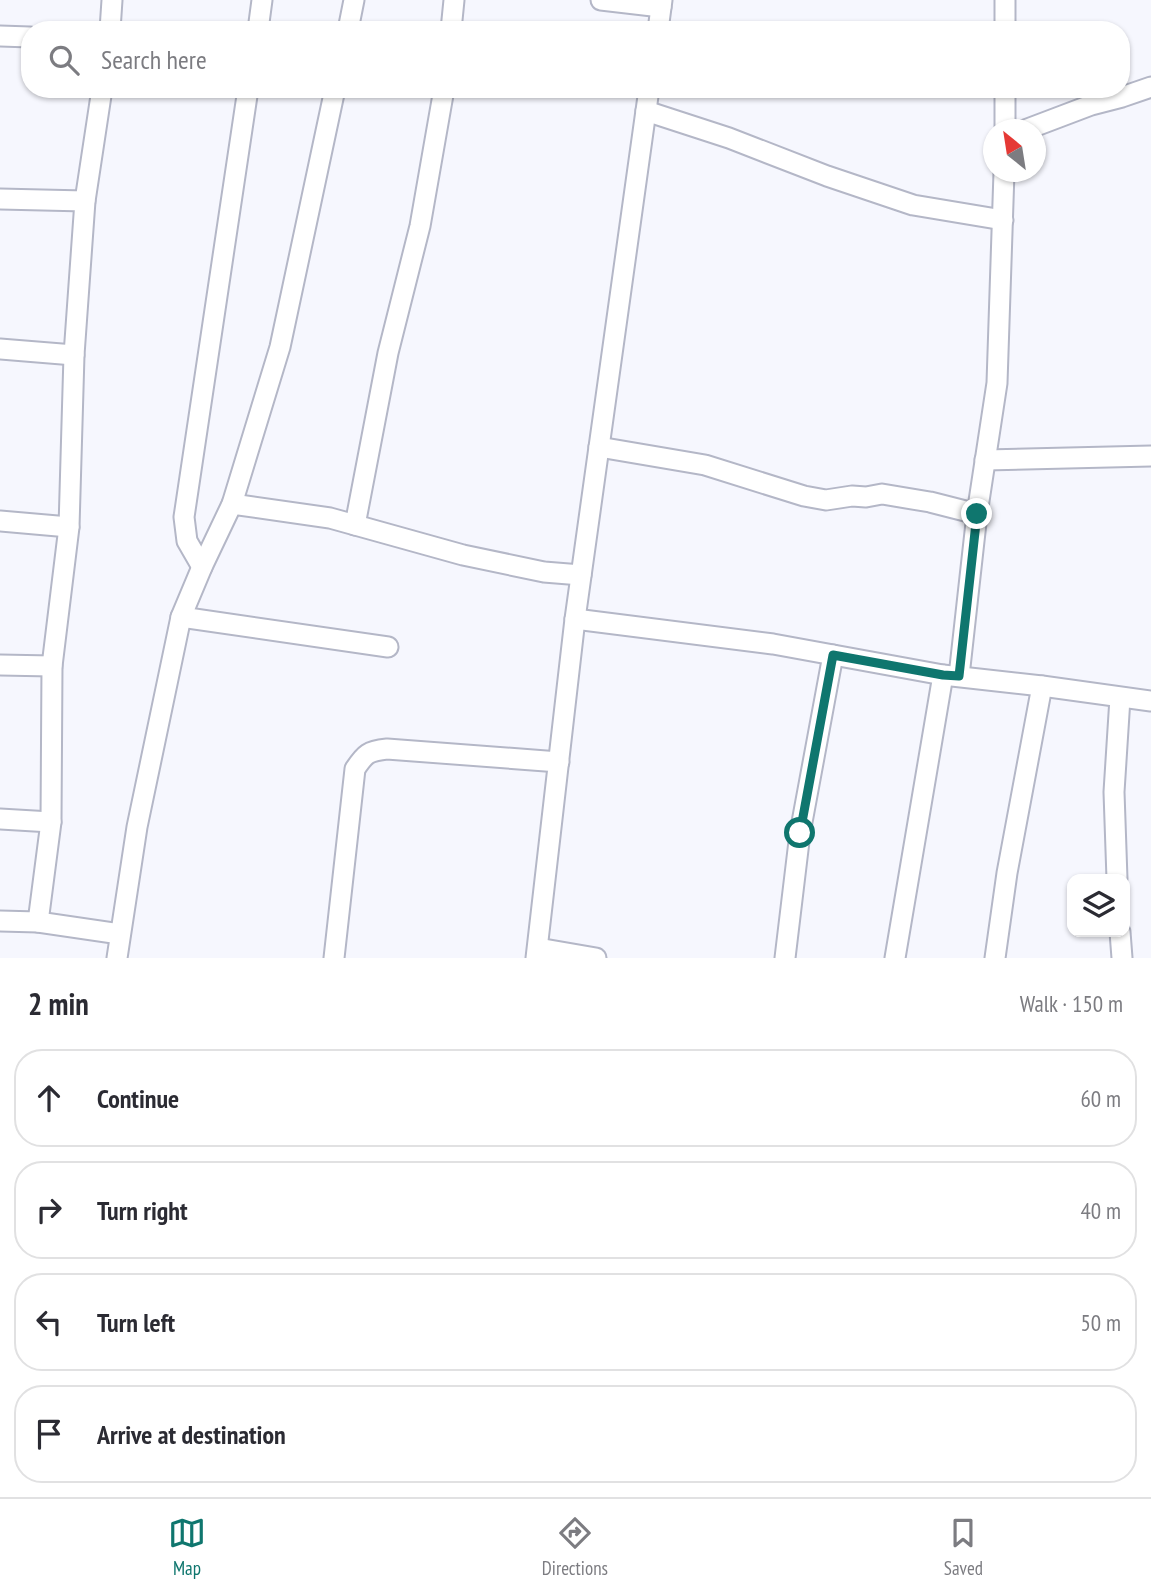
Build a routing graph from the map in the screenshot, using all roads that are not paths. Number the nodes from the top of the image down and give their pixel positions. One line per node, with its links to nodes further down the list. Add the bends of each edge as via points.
1 (111, 0): 8 (street)
2 (262, 0): 9 (street)
3 (354, 0): 10 (street)
4 (454, 0): 11 (street)
5 (601, 0): 7 (street)
6 (1006, 0): 13 (street)
7 (661, 3): 12 (street)
8 (110, 21)
9 (259, 21)
10 (350, 21)
11 (452, 21)
12 (659, 21)
13 (1005, 21)
14 (0, 36): 15 (street)
15 (21, 37)
16 (1151, 87): 17 (street)
17 (1130, 94)
18 (101, 98): 30 (street)
19 (247, 98): 42 (street, via 184,517 187,541)
20 (333, 98): 37 (street, via 280,347)
21 (442, 98): 40 (street, via 420,226 388,354)
22 (648, 98): 25 (street)
23 (1005, 98): 26 (street)
24 (1118, 98): 27 (street)
25 (646, 111): 31 (street, via 913,205); 34 (street)
26 (1005, 119)
27 (1046, 122)
28 (1004, 182): 31 (street)
29 (0, 199): 30 (street)
30 (85, 201): 33 (street)
31 (1003, 220): 36 (street, via 998,383)
32 (0, 349): 33 (street)
33 (74, 355): 41 (street)
34 (599, 447): 38 (street, via 705,465 826,500 882,494); 43 (street)
35 (1151, 456): 36 (street)
36 (985, 460): 38 (street)
37 (232, 504): 40 (street); 42 (street)
38 (977, 514): 50 (street)
39 (0, 521): 41 (street)
40 (355, 525): 43 (street, via 463,555)
41 (69, 527): 49 (street)
42 (202, 567): 44 (street)
43 (582, 575): 45 (street)
44 (181, 617): 46 (street); 60 (street, via 136,827)
45 (575, 619): 47 (street); 54 (street)
46 (388, 648)
47 (833, 655): 50 (street); 66 (street, via 800,833)
48 (0, 665): 49 (street)
49 (52, 666): 56 (street)
50 (951, 675): 51 (street); 67 (street)
51 (1042, 686): 52 (street); 68 (street)
52 (1120, 698): 53 (street); 57 (street, via 1114,792)
53 (1151, 701)
54 (559, 762): 62 (street); 64 (street, via 371,751 355,769)
55 (0, 819): 56 (street)
56 (51, 822): 59 (street)
57 (1117, 874)
58 (0, 921): 59 (street)
59 (38, 922): 60 (street)
60 (121, 934): 63 (street)
61 (1120, 937): 69 (street)
62 (537, 953): 65 (street)
63 (117, 958)
64 (334, 958)
65 (596, 958)
66 (785, 958)
67 (895, 958)
68 (995, 958)
69 (1122, 958)

